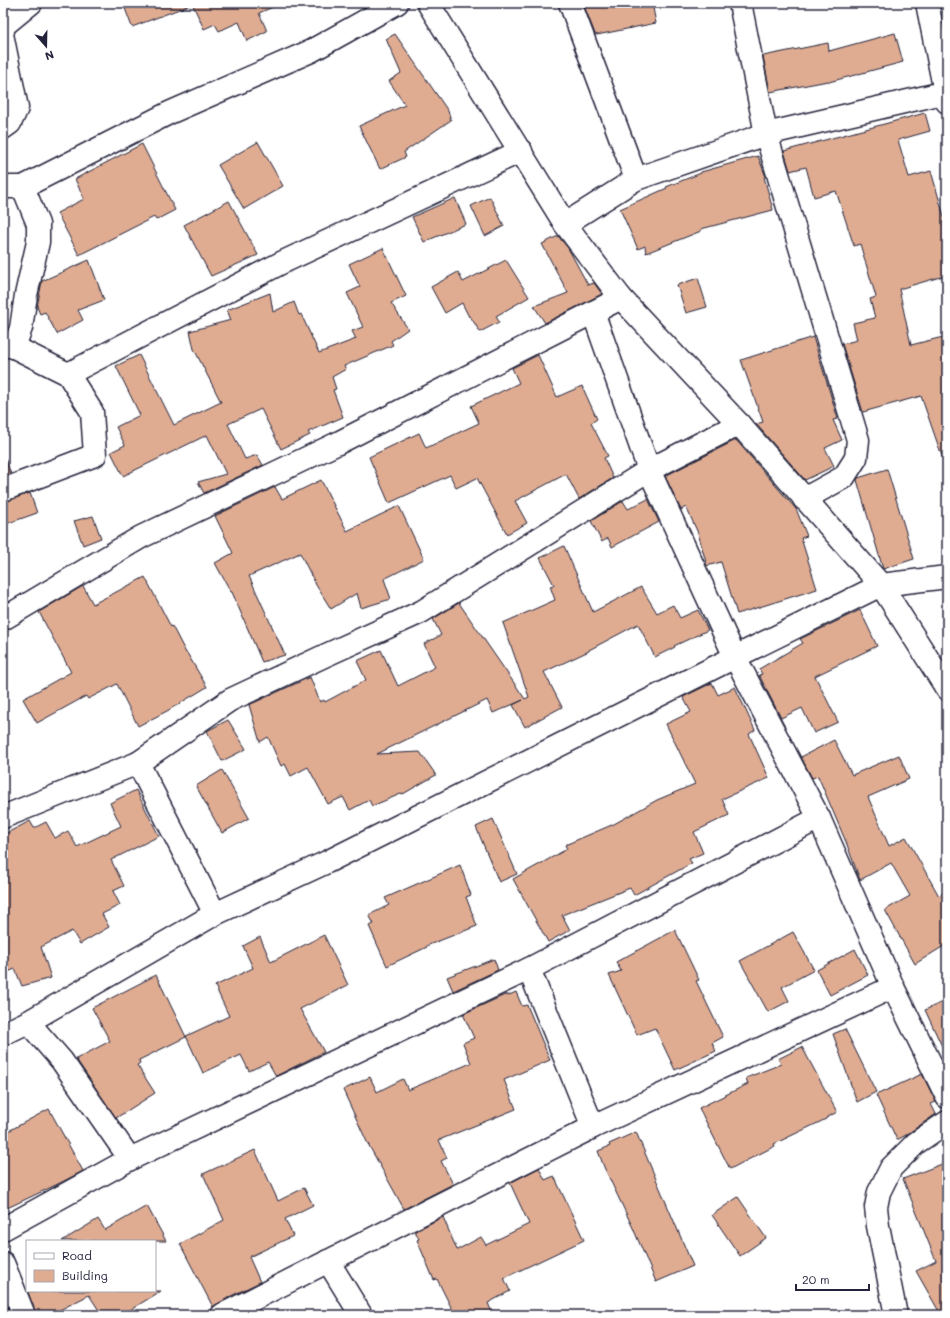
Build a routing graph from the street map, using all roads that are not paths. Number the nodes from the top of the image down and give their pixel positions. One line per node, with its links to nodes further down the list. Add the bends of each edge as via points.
1 (31, 3): 7 (street, via 3,26)
2 (397, 3): 14 (street, via 311,51 169,113)
3 (428, 3): 12 (street)
4 (570, 3): 13 (street)
5 (740, 3): 11 (street)
6 (927, 3): 9 (street)
7 (3, 31)
8 (3, 39): 10 (street, via 17,108 10,123)
9 (946, 95): 11 (street)
10 (3, 128)
11 (766, 134): 13 (street); 23 (street, via 858,440 856,458 844,477)
12 (521, 151): 15 (street); 19 (street, via 281,263)
13 (636, 179): 15 (street)
14 (13, 187): 18 (street, via 38,224 38,242 21,328)
15 (565, 224): 16 (street)
16 (621, 298): 17 (street); 20 (street)
17 (593, 312): 21 (street); 26 (street, via 336,444 141,537)
18 (9, 346): 19 (street)
19 (68, 374): 22 (street, via 92,412 96,455)
20 (739, 424): 21 (street); 23 (street)
21 (649, 470): 27 (street); 29 (street, via 421,612 230,700)
22 (3, 490)
23 (804, 499): 25 (street)
24 (947, 577): 25 (street)
25 (881, 585): 27 (street); 28 (street)
26 (3, 619)
27 (735, 657): 31 (street); 32 (street, via 327,862)
28 (947, 689)
29 (138, 764): 30 (street); 32 (street)
30 (3, 817)
31 (819, 818): 33 (street); 34 (street)
32 (215, 914): 35 (street)
33 (529, 969): 39 (street); 40 (street)
34 (893, 987): 37 (street); 39 (street)
35 (28, 1022): 36 (street); 40 (street, via 62,1061)
36 (3, 1034)
37 (947, 1098)
38 (947, 1122): 47 (street, via 916,1144 891,1168 879,1192 876,1207 878,1226)
39 (593, 1127): 42 (street)
40 (130, 1160): 41 (street)
41 (3, 1229)
42 (328, 1262): 45 (street); 46 (street)
43 (3, 1263): 44 (street)
44 (24, 1315)
45 (222, 1315)
46 (360, 1315)
47 (896, 1315)

